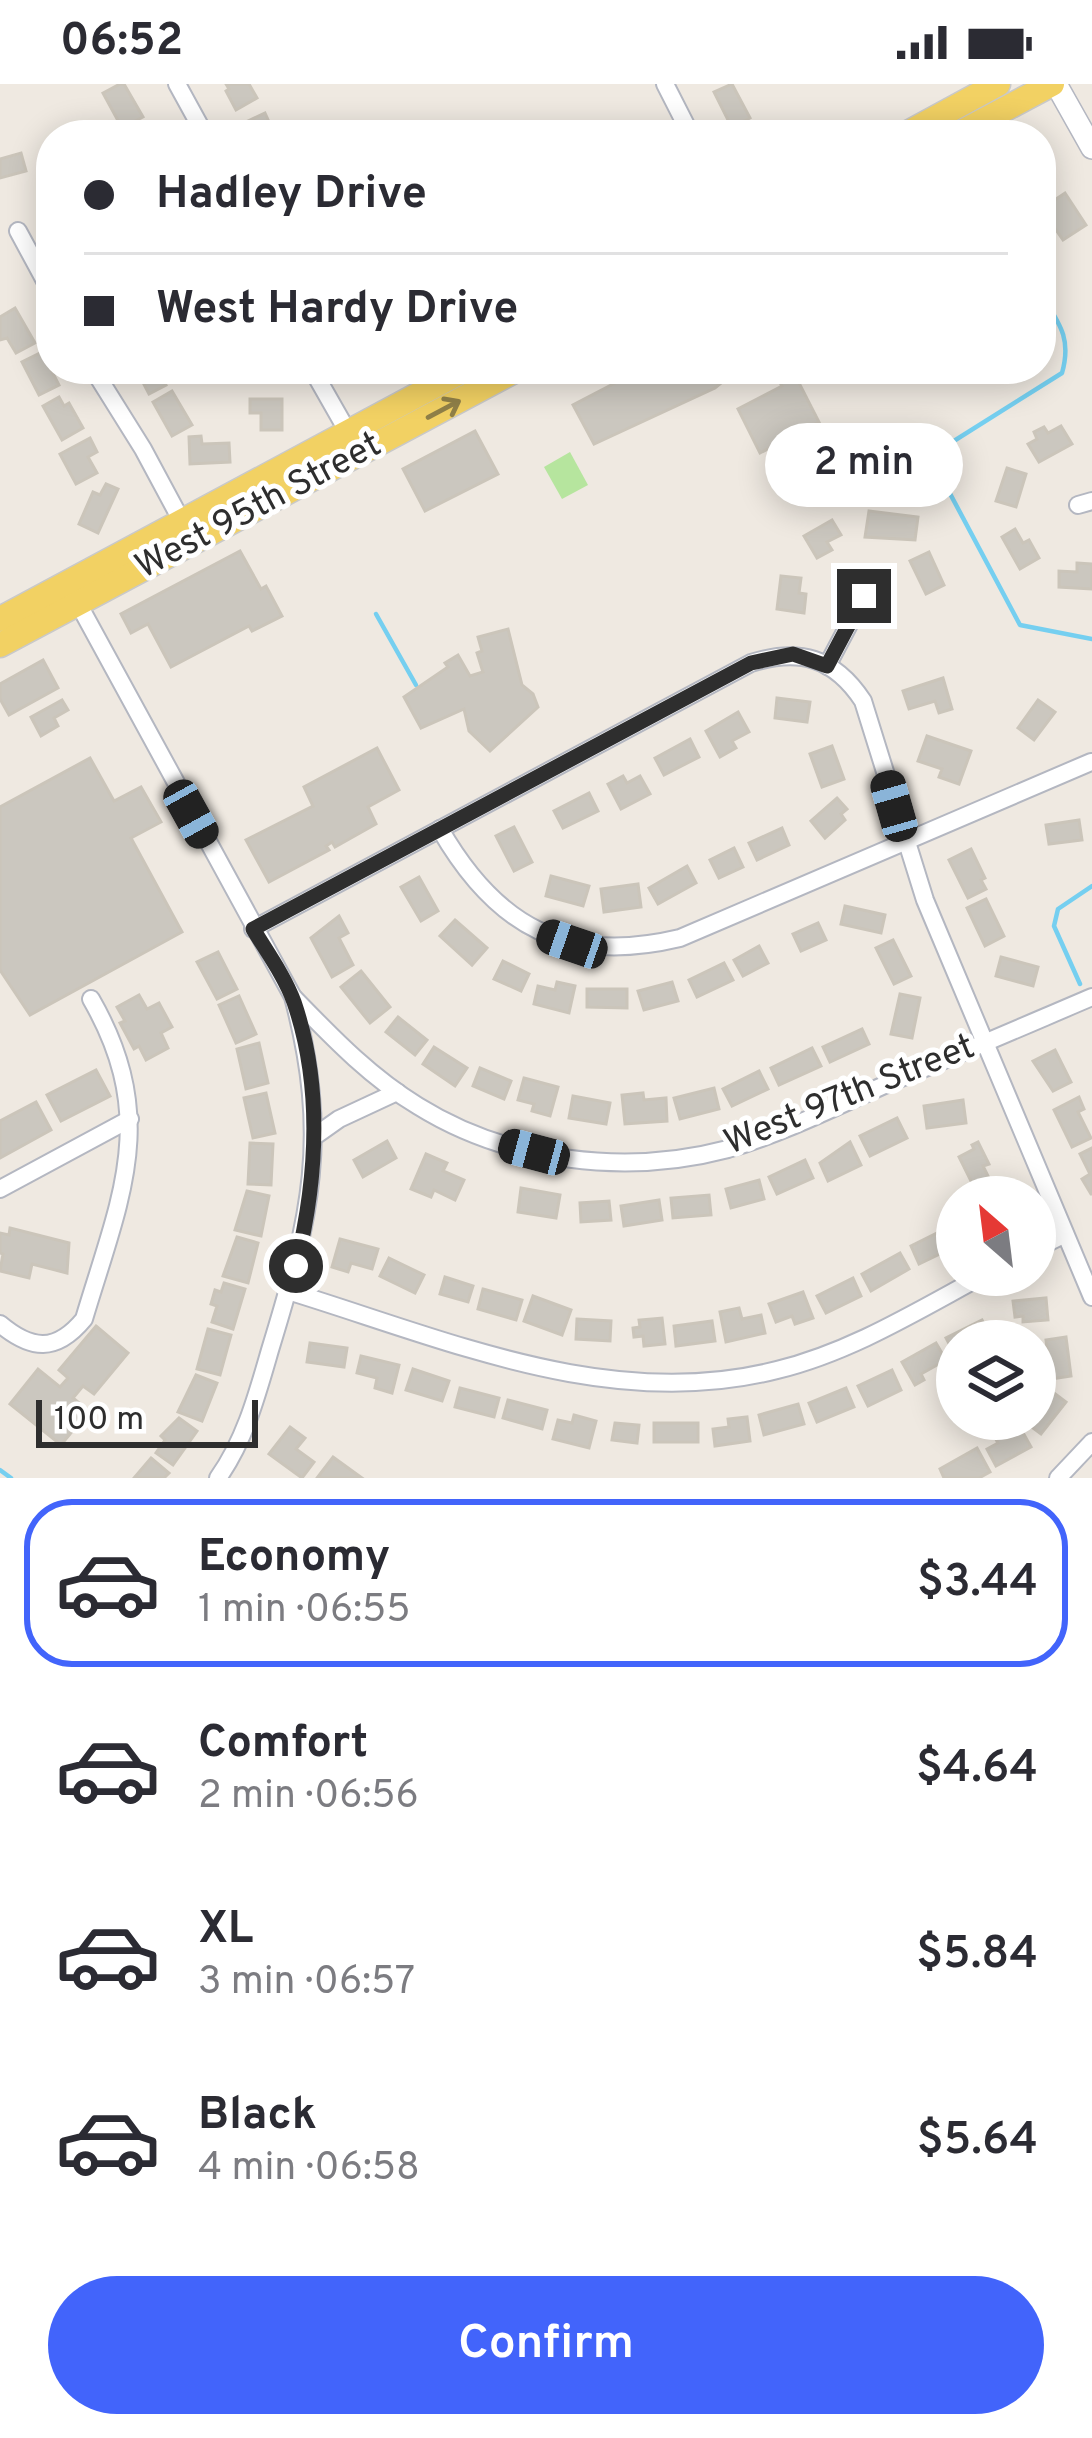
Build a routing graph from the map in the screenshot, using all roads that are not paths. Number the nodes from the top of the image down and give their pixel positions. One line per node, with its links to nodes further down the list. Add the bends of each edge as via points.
1 (178, 84): 5 (street)
2 (664, 84): 6 (street)
3 (998, 84): 7 (main road)
4 (1054, 84): 8 (main road); 9 (street)
5 (197, 120)
6 (684, 120)
7 (932, 120)
8 (985, 120)
9 (1092, 148)
10 (18, 231): 11 (street)
11 (36, 264)
12 (102, 384): 18 (street)
13 (321, 384): 16 (street)
14 (437, 384): 16 (main road, West 95th Street)
15 (490, 384): 17 (main road, West 95th Street, one-way to 15)
16 (347, 430): 17 (street); 18 (main road, West 95th Street)
17 (360, 454): 18 (main road, West 95th Street)
18 (187, 532): 19 (main road, West 95th Street)
19 (73, 593): 21 (main road, West 95th Street); 22 (main road, West 95th Street); 27 (street)
20 (864, 596): 23 (street)
21 (0, 619)
22 (0, 645)
23 (827, 666): 25 (street, via 793,654 751,663); 26 (street, via 863,700)
24 (1091, 762): 26 (street)
25 (440, 829): 26 (street, via 466,873 511,916 540,933 603,949 680,938); 27 (street)
26 (905, 841): 31 (street)
27 (253, 929): 28 (street)
28 (293, 997): 32 (street, West 97th Street); 34 (street)
29 (1092, 997): 31 (street, West 97th Street)
30 (91, 999): 33 (street, via 125,1077)
31 (984, 1043): 32 (street, West 97th Street, via 776,1132 661,1160 534,1152 462,1129); 36 (street)
32 (398, 1092): 34 (street)
33 (130, 1118): 35 (street); 41 (street, via 129,1164 84,1319 39,1346)
34 (314, 1136): 38 (street, via 312,1192)
35 (0, 1189)
36 (1065, 1234): 37 (street); 40 (street)
37 (1056, 1238)
38 (288, 1291): 39 (street, via 551,1370 634,1384 778,1370); 43 (street, via 253,1408)
39 (942, 1296)
40 (1092, 1298)
41 (0, 1324)
42 (1092, 1442): 45 (street)
43 (222, 1473): 44 (street)
44 (242, 1478)
45 (1058, 1478)

